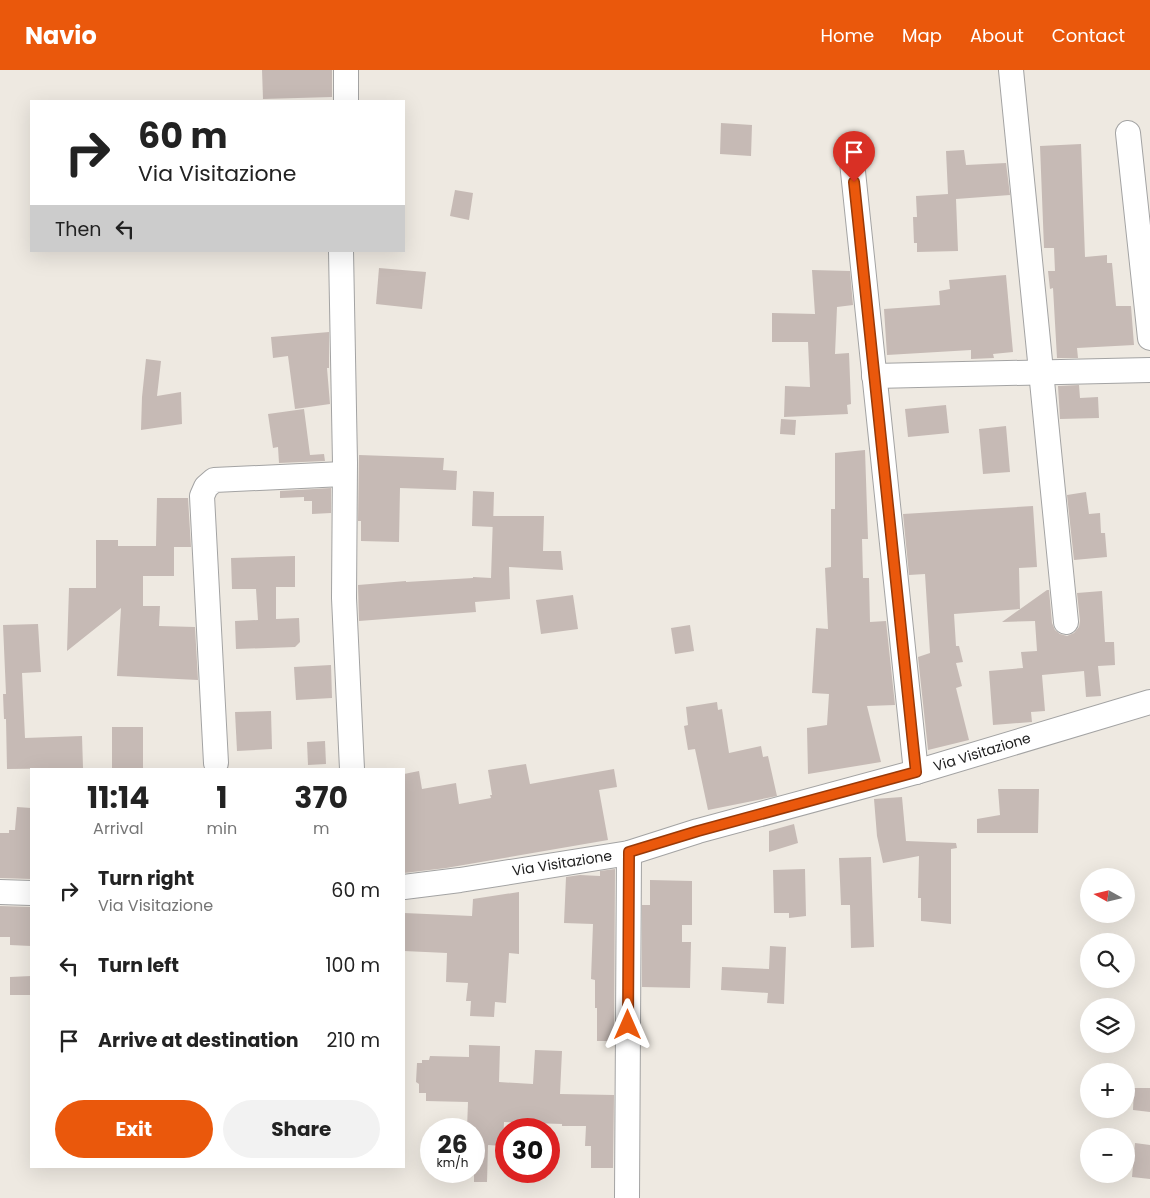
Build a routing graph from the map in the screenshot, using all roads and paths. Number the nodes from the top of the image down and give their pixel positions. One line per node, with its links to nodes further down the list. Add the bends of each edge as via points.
1 (346, 70): 3 (street)
2 (1011, 70): 9 (street)
3 (346, 100)
4 (1128, 132): 7 (street)
5 (852, 162): 10 (street)
6 (341, 252): 11 (street)
7 (1150, 338)
8 (1150, 370): 9 (street)
9 (1042, 372): 10 (street); 12 (street)
10 (874, 376): 16 (street)
11 (343, 474): 14 (street, via 214,480 202,496); 15 (street, via 344,598)
12 (1066, 622)
13 (1150, 702): 16 (street, Via Visitazione)
14 (216, 763)
15 (352, 768)
16 (916, 772): 17 (street, Via Visitazione)
17 (629, 852): 18 (street, Via Visitazione); 21 (street)
18 (405, 887)
19 (0, 892): 20 (street)
20 (30, 893)
21 (627, 1198)

